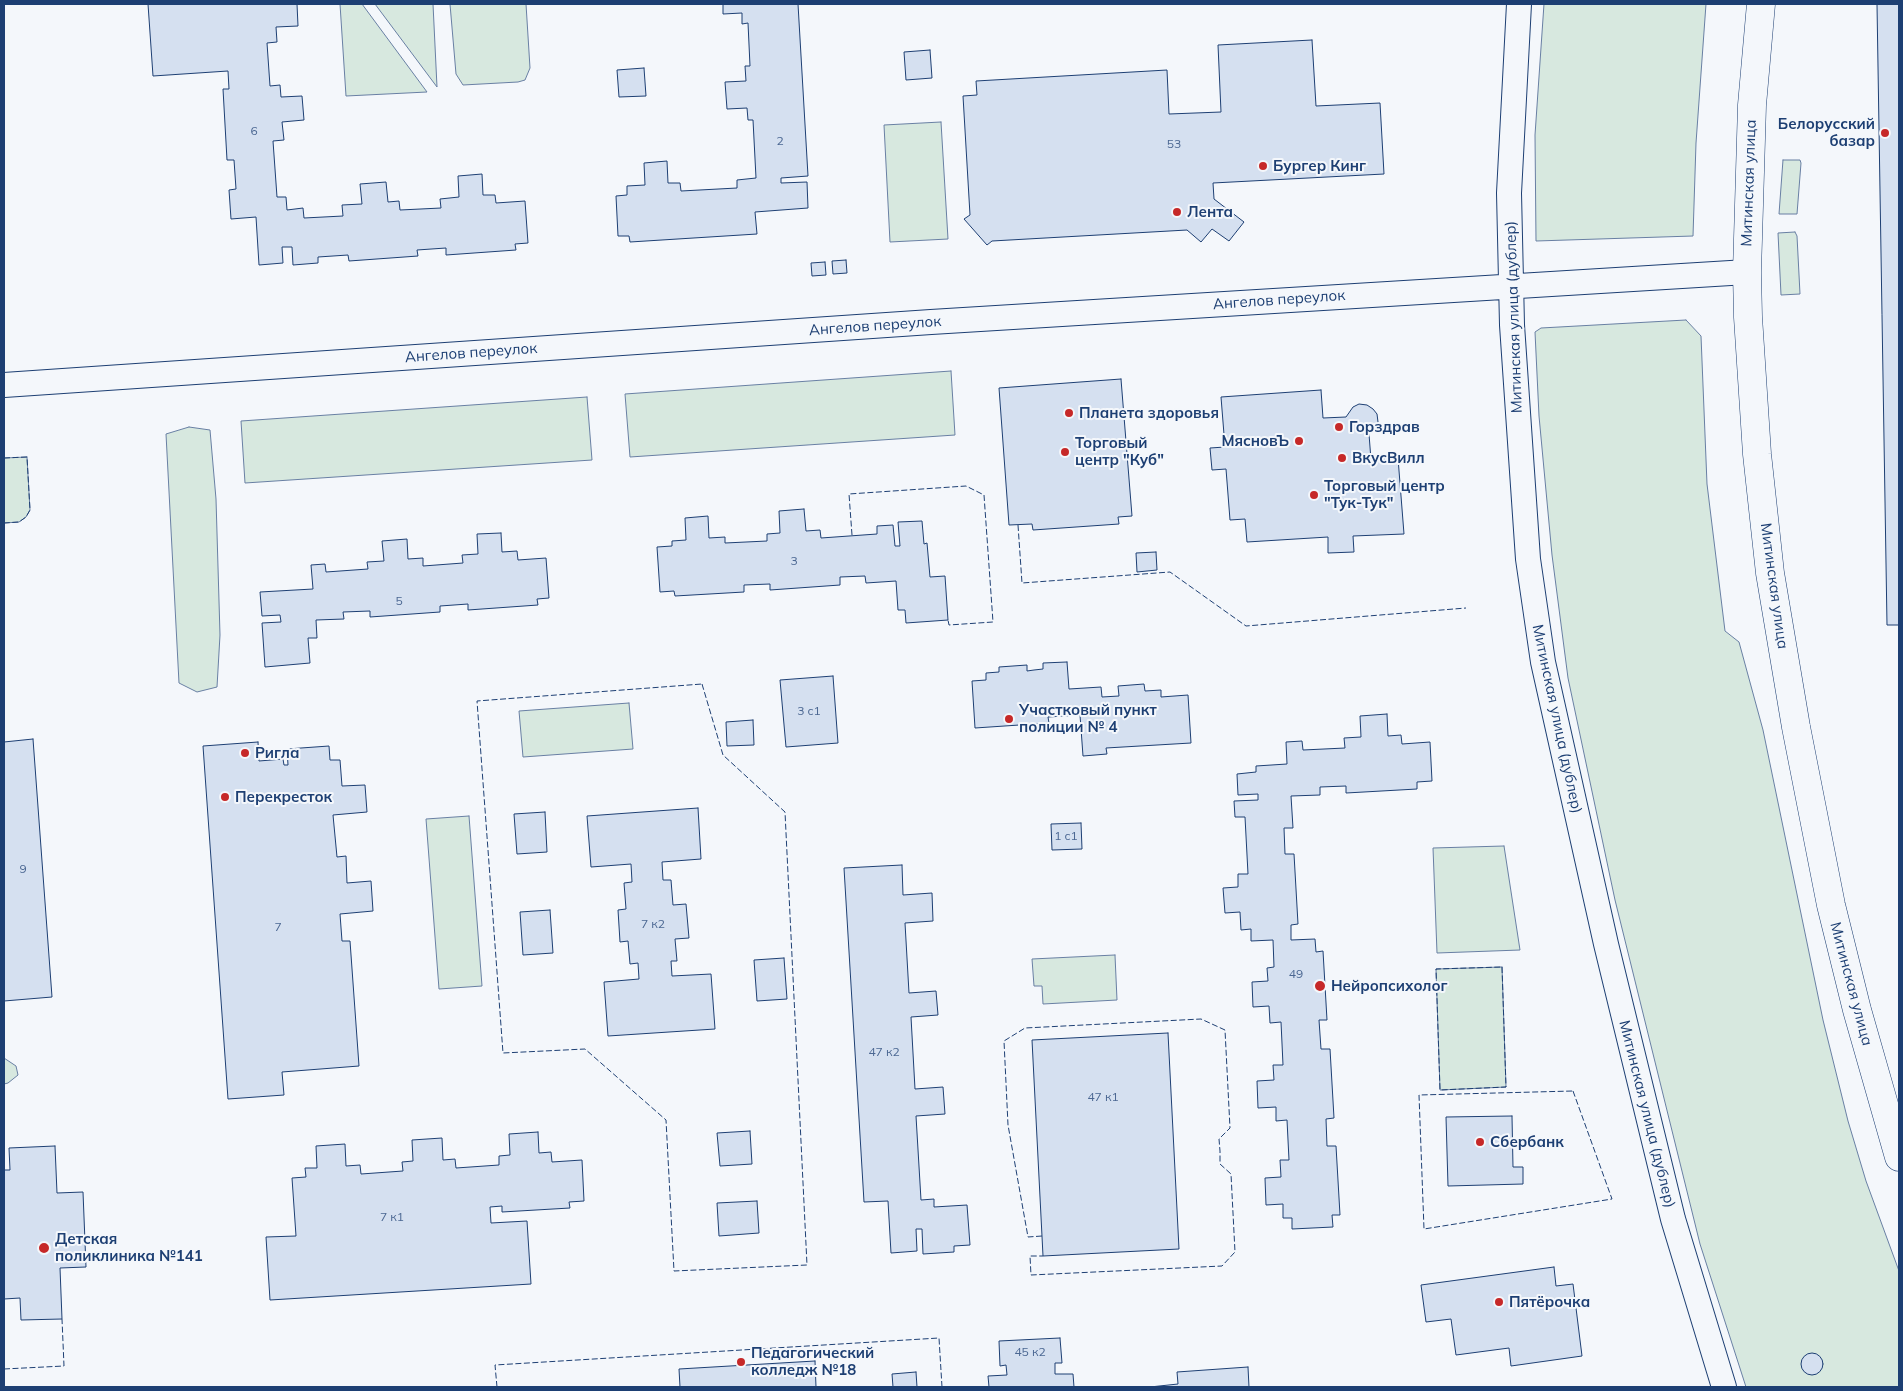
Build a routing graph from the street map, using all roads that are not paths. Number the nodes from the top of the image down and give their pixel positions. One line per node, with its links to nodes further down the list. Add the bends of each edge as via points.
1 (1519, 4): 4 (street, Митинская улица (дублер), via 1509,193)
2 (1761, 4): 3 (main road, Митинская улица, via 1752,105)
3 (1747, 272): 4 (street, Ангелов переулок); 6 (main road, Митинская улица, via 1759,472 1770,573 1796,727 1831,905)
4 (1511, 285): 5 (street, Ангелов переулок); 7 (street, Митинская улица (дублер), via 1528,559 1543,662 1606,944 1673,1219)
5 (4, 385)
6 (1899, 1157)
7 (1724, 1387)

